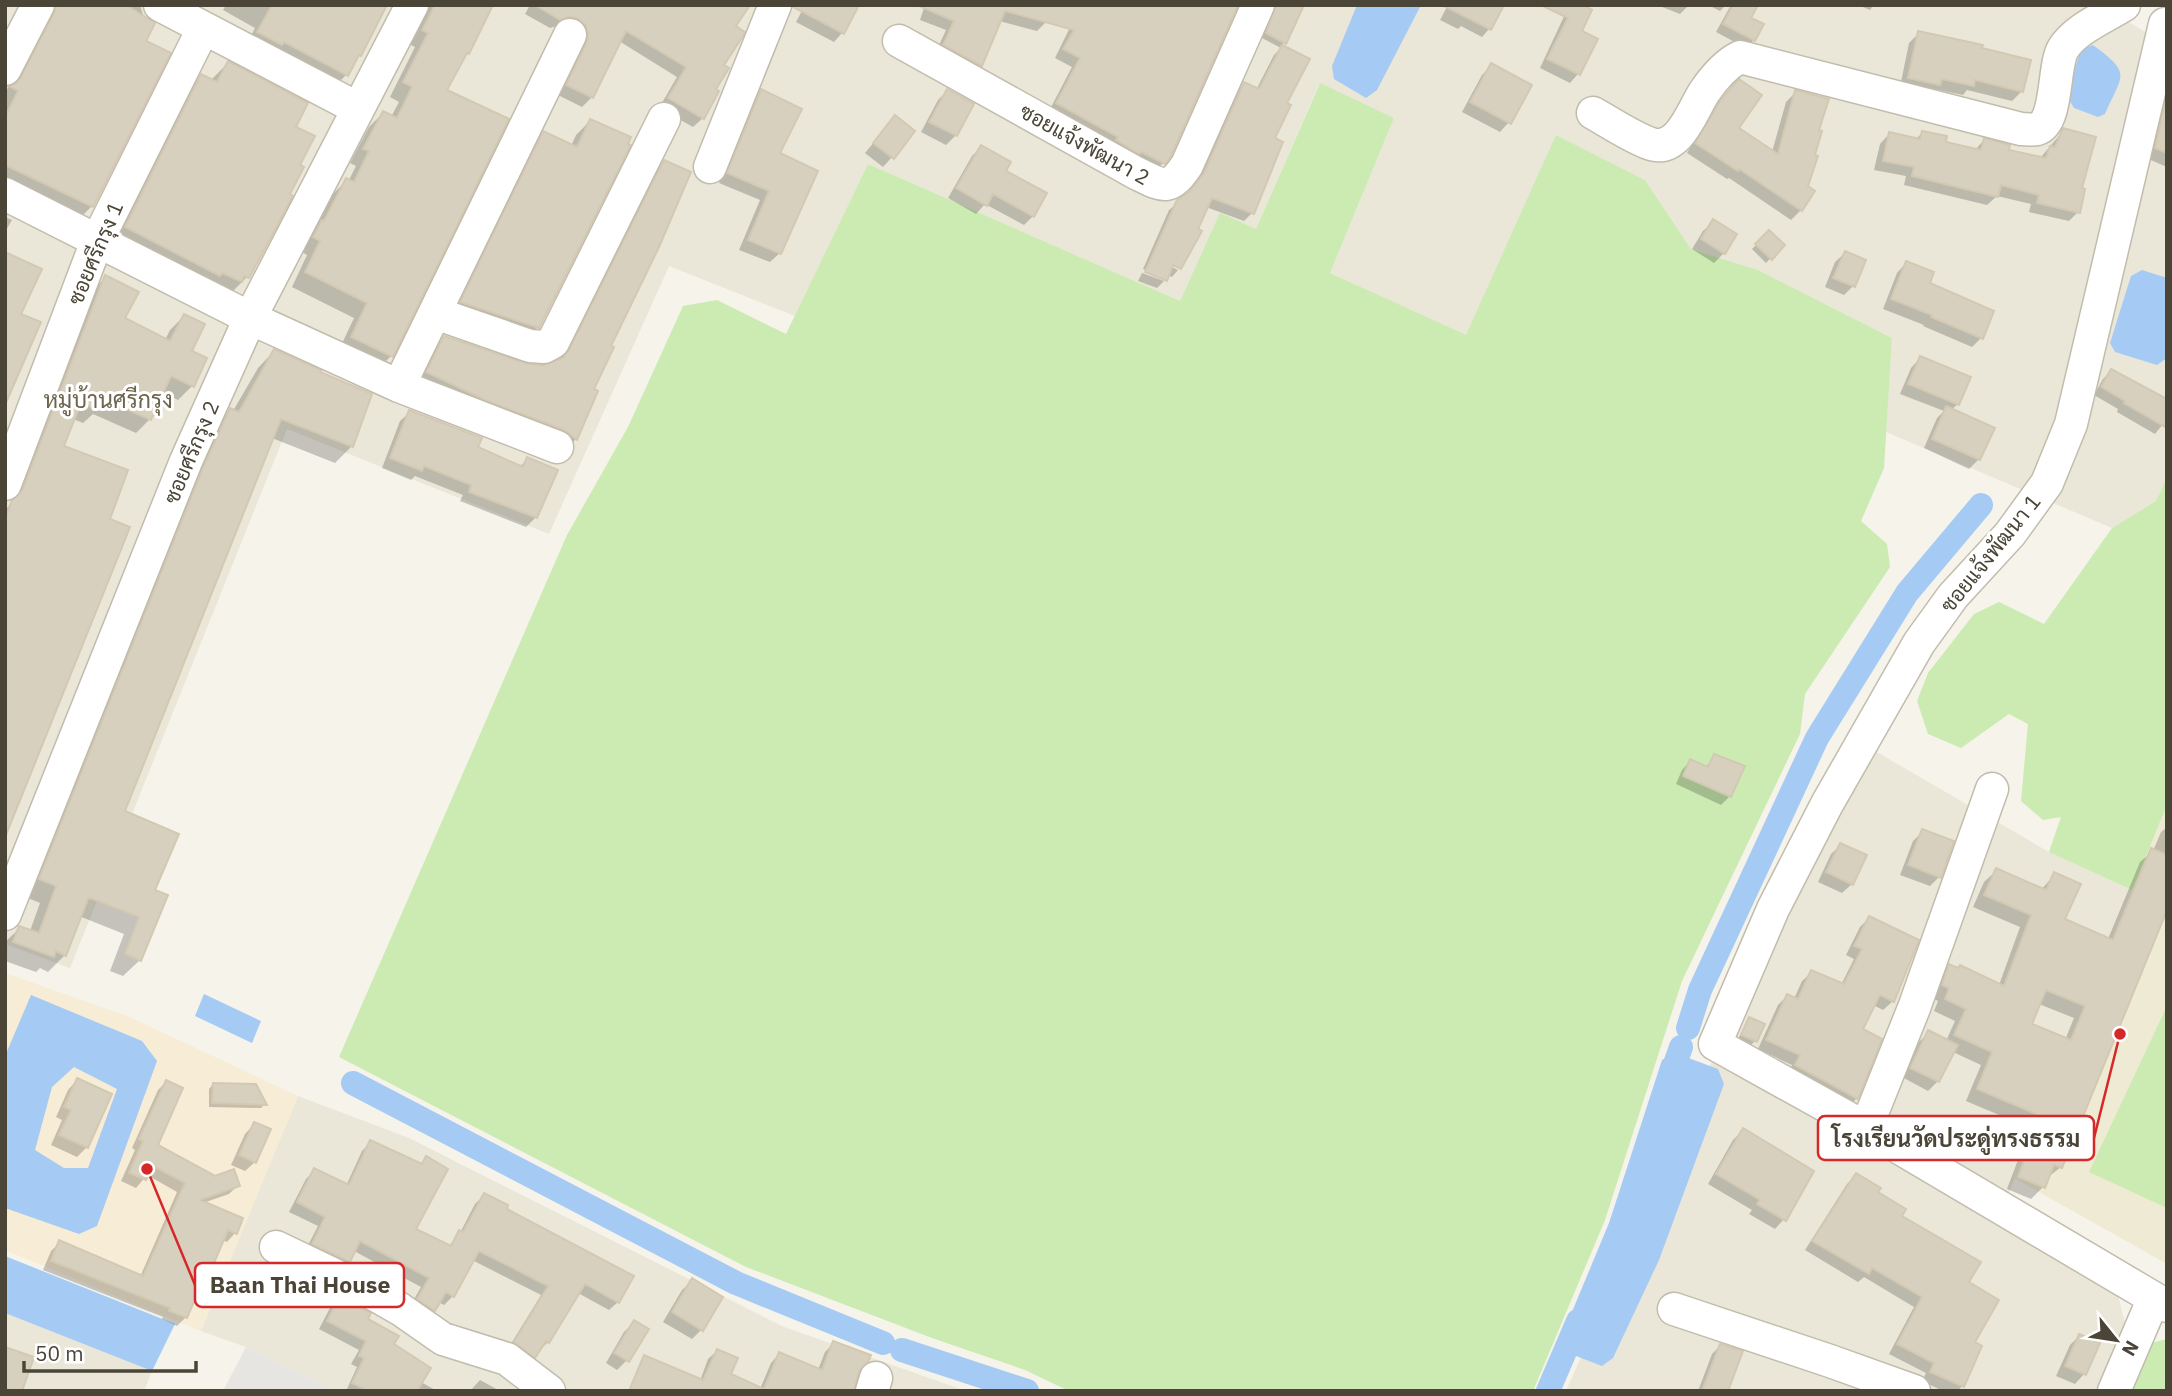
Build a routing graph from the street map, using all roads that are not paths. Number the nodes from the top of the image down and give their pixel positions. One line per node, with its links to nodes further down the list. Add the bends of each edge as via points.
1 (37, 5): 12 (street)
2 (160, 5): 9 (street)
3 (412, 5): 13 (street, ซอยศรีกรุง 2)
4 (775, 5): 16 (street)
5 (1258, 5): 11 (street, ซอยแจ้งพัฒนา 2, via 1187,165 1170,185 1136,173)
6 (2124, 5): 14 (street, via 2075,36 2062,51 2050,113 2036,130 1740,57 1706,90 1679,135 1667,144 1653,145)
7 (2135, 5): 8 (street)
8 (2166, 24): 26 (street, ซอยแจ้งพัฒนา 1, via 2071,424 2047,483 1919,643 1773,909 1715,1044)
9 (202, 29): 13 (street); 18 (street, ซอยศรีกรุง 1)
10 (570, 35): 19 (street)
11 (898, 41)
12 (5, 69)
13 (357, 108): 20 (street, ซอยศรีกรุง 2)
14 (1593, 113)
15 (664, 119): 19 (street, via 554,342 544,348 530,346)
16 (710, 167)
17 (5, 194): 18 (street)
18 (97, 241): 20 (street); 23 (street, ซอยศรีกรุง 1)
19 (435, 313): 21 (street)
20 (250, 318): 21 (street); 25 (street, ซอยศรีกรุง 2, via 186,461)
21 (399, 386): 22 (street)
22 (557, 447)
23 (5, 484)
24 (1992, 789): 26 (street, via 1914,1009)
25 (5, 914)
26 (1866, 1128): 28 (street)
27 (276, 1247): 30 (street, via 372,1293 443,1339 507,1359)
28 (2160, 1303): 32 (street)
29 (1674, 1309): 31 (street)
30 (549, 1391)
31 (1914, 1391)
32 (2114, 1391)

